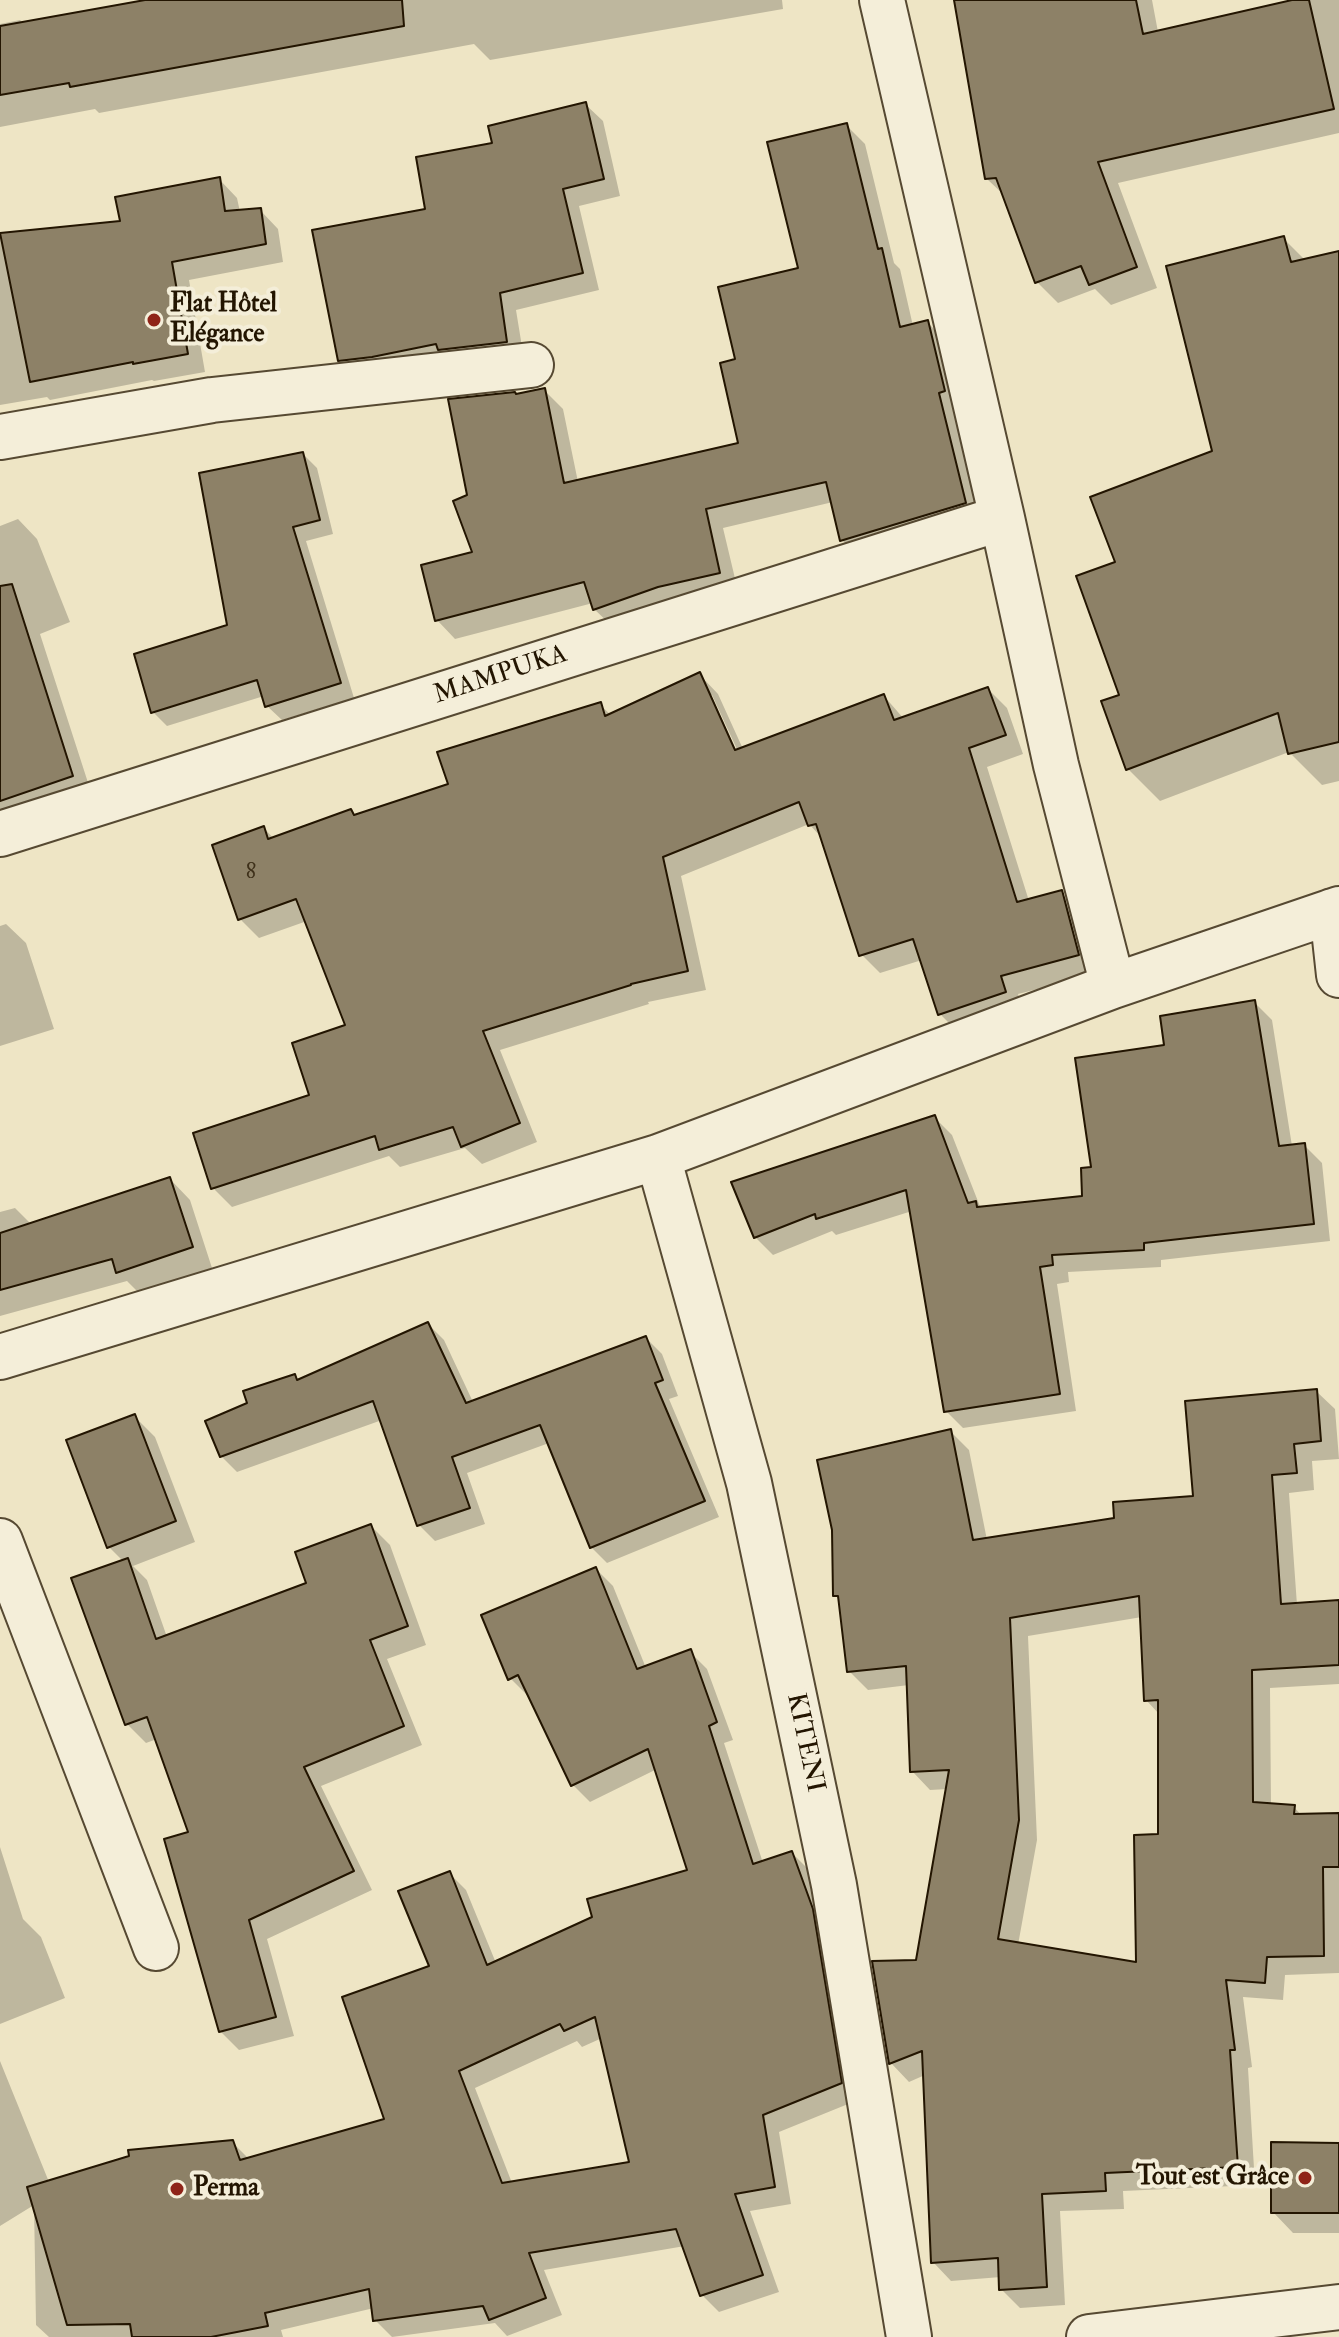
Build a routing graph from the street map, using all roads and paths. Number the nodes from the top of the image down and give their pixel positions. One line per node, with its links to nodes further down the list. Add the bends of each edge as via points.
1 (882, 0): 4 (street)
2 (531, 365): 3 (street, via 212,400)
3 (0, 437)
4 (1002, 518): 5 (street, MAMPUKA); 8 (street, via 1056,765)
5 (0, 834)
6 (1336, 910): 7 (street); 8 (street)
7 (1339, 975)
8 (1113, 986): 9 (street)
9 (658, 1157): 10 (street); 15 (street, KITENI, via 749,1483 834,1885)
10 (0, 1357)
11 (0, 1541): 12 (street)
12 (156, 1948)
13 (1339, 2307): 14 (street)
14 (1207, 2330): 16 (street)
15 (909, 2337)
16 (1089, 2337)

